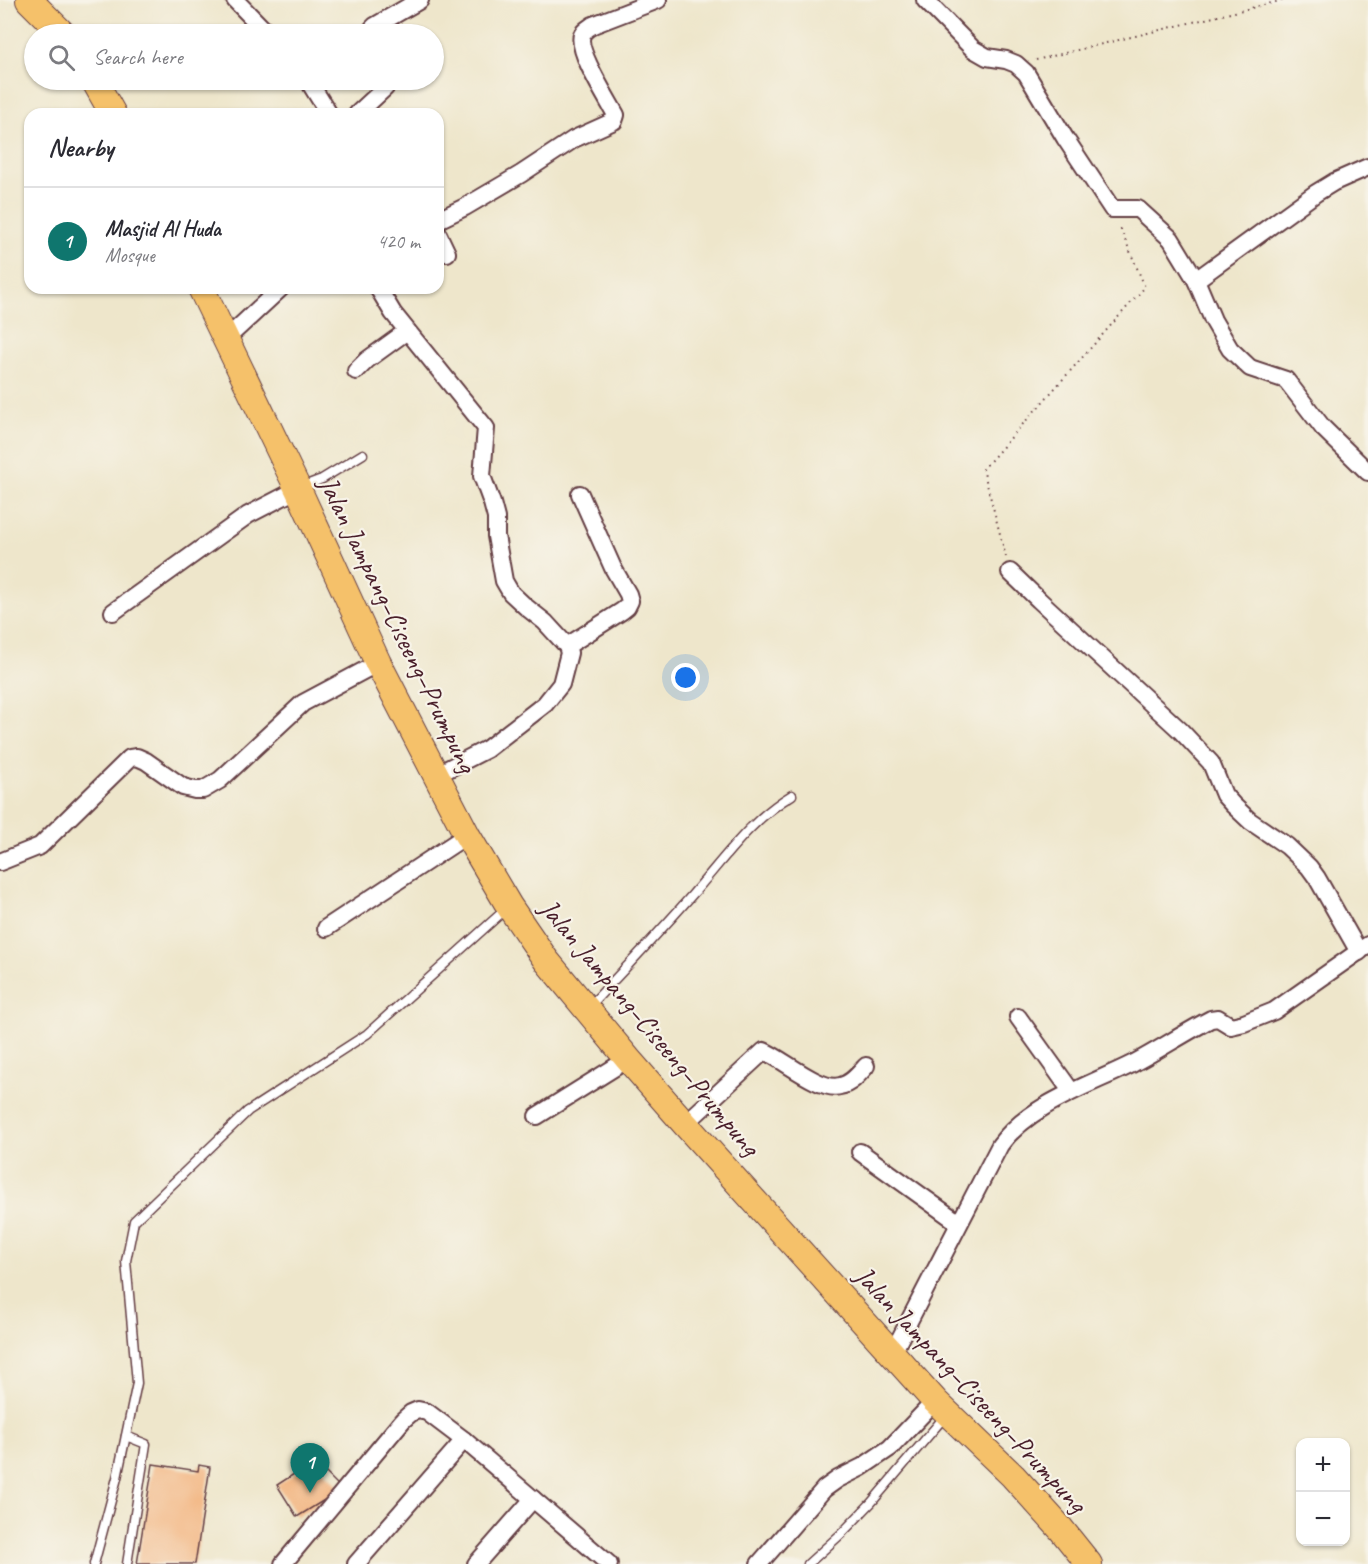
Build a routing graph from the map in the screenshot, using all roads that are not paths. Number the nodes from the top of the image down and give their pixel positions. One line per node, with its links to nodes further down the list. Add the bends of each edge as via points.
1 (29, 0): 6 (main road)
2 (235, 0): 7 (street)
3 (420, 0): 8 (street)
4 (658, 0): 16 (street, via 593,25 582,34 584,55 616,115 615,121 574,139 522,174)
5 (925, 0): 19 (street, via 973,49 1016,64 1026,73 1112,209 1138,209 1171,239)
6 (53, 24)
7 (258, 24)
8 (378, 24)
9 (100, 90): 12 (main road)
10 (314, 90): 13 (street)
11 (383, 90): 14 (street)
12 (110, 108)
13 (325, 108)
14 (363, 108)
15 (1368, 167): 19 (street, via 1316,193)
16 (444, 217)
17 (444, 247): 18 (street)
18 (447, 253)
19 (1196, 280): 27 (street, via 1230,349 1250,368 1286,380 1323,428)
20 (204, 294): 24 (main road, Jalan Jampang–Ciseeng–Prumpung)
21 (274, 294): 24 (street)
22 (382, 294): 23 (street)
23 (407, 331): 25 (street); 32 (street, via 486,428 482,476 496,518 504,581 511,593)
24 (225, 339): 28 (main road, Jalan Jampang–Ciseeng–Prumpung)
25 (356, 371)
26 (363, 454): 28 (lane, via 322,480)
27 (1368, 472)
28 (298, 489): 31 (street, via 248,515); 33 (main road, Jalan Jampang–Ciseeng–Prumpung)
29 (580, 494): 32 (street, via 630,601 622,611)
30 (1010, 572): 40 (street, via 1181,731 1211,763 1224,795 1233,805 1309,867)
31 (113, 612)
32 (567, 646): 34 (street, via 569,653 561,684 545,704 487,749)
33 (378, 663): 34 (main road, Jalan Jampang–Ciseeng–Prumpung); 37 (street, via 303,703 220,780 203,789 183,788 146,761 130,758 40,846)
34 (436, 775): 36 (main road, Jalan Jampang–Ciseeng–Prumpung)
35 (792, 795): 41 (lane, via 742,836)
36 (467, 835): 38 (main road, Jalan Jampang–Ciseeng–Prumpung); 39 (street)
37 (0, 862)
38 (510, 906): 41 (main road, Jalan Jampang–Ciseeng–Prumpung, via 546,960); 52 (lane, via 367,1034 248,1111 134,1221 126,1261 136,1383)
39 (326, 928)
40 (1364, 948): 45 (street, via 1268,1014 1231,1026 1218,1018 1211,1019 1132,1064)
41 (587, 1009): 43 (main road, Jalan Jampang–Ciseeng–Prumpung)
42 (1018, 1017): 45 (street)
43 (628, 1059): 46 (street); 47 (main road, Jalan Jampang–Ciseeng–Prumpung)
44 (866, 1066): 47 (street, via 840,1087 828,1087 764,1051)
45 (1071, 1091): 49 (street, via 1024,1120 1006,1137)
46 (537, 1116)
47 (686, 1124): 50 (main road, Jalan Jampang–Ciseeng–Prumpung)
48 (860, 1152): 49 (street)
49 (959, 1223): 50 (street)
50 (892, 1354): 51 (main road, Jalan Jampang–Ciseeng–Prumpung)
51 (941, 1407): 61 (street, via 890,1448 824,1489); 62 (lane, via 871,1503); 63 (main road, Jalan Jampang–Ciseeng–Prumpung, via 1013,1476)
52 (126, 1436): 56 (lane); 57 (lane, via 146,1444)
53 (464, 1440): 54 (street); 58 (street, via 427,1412 411,1413); 59 (street)
54 (533, 1499): 55 (street); 60 (street)
55 (601, 1562)
56 (94, 1564)
57 (127, 1564)
58 (283, 1564)
59 (356, 1564)
60 (476, 1564)
61 (759, 1564)
62 (808, 1564)
63 (1089, 1564)

